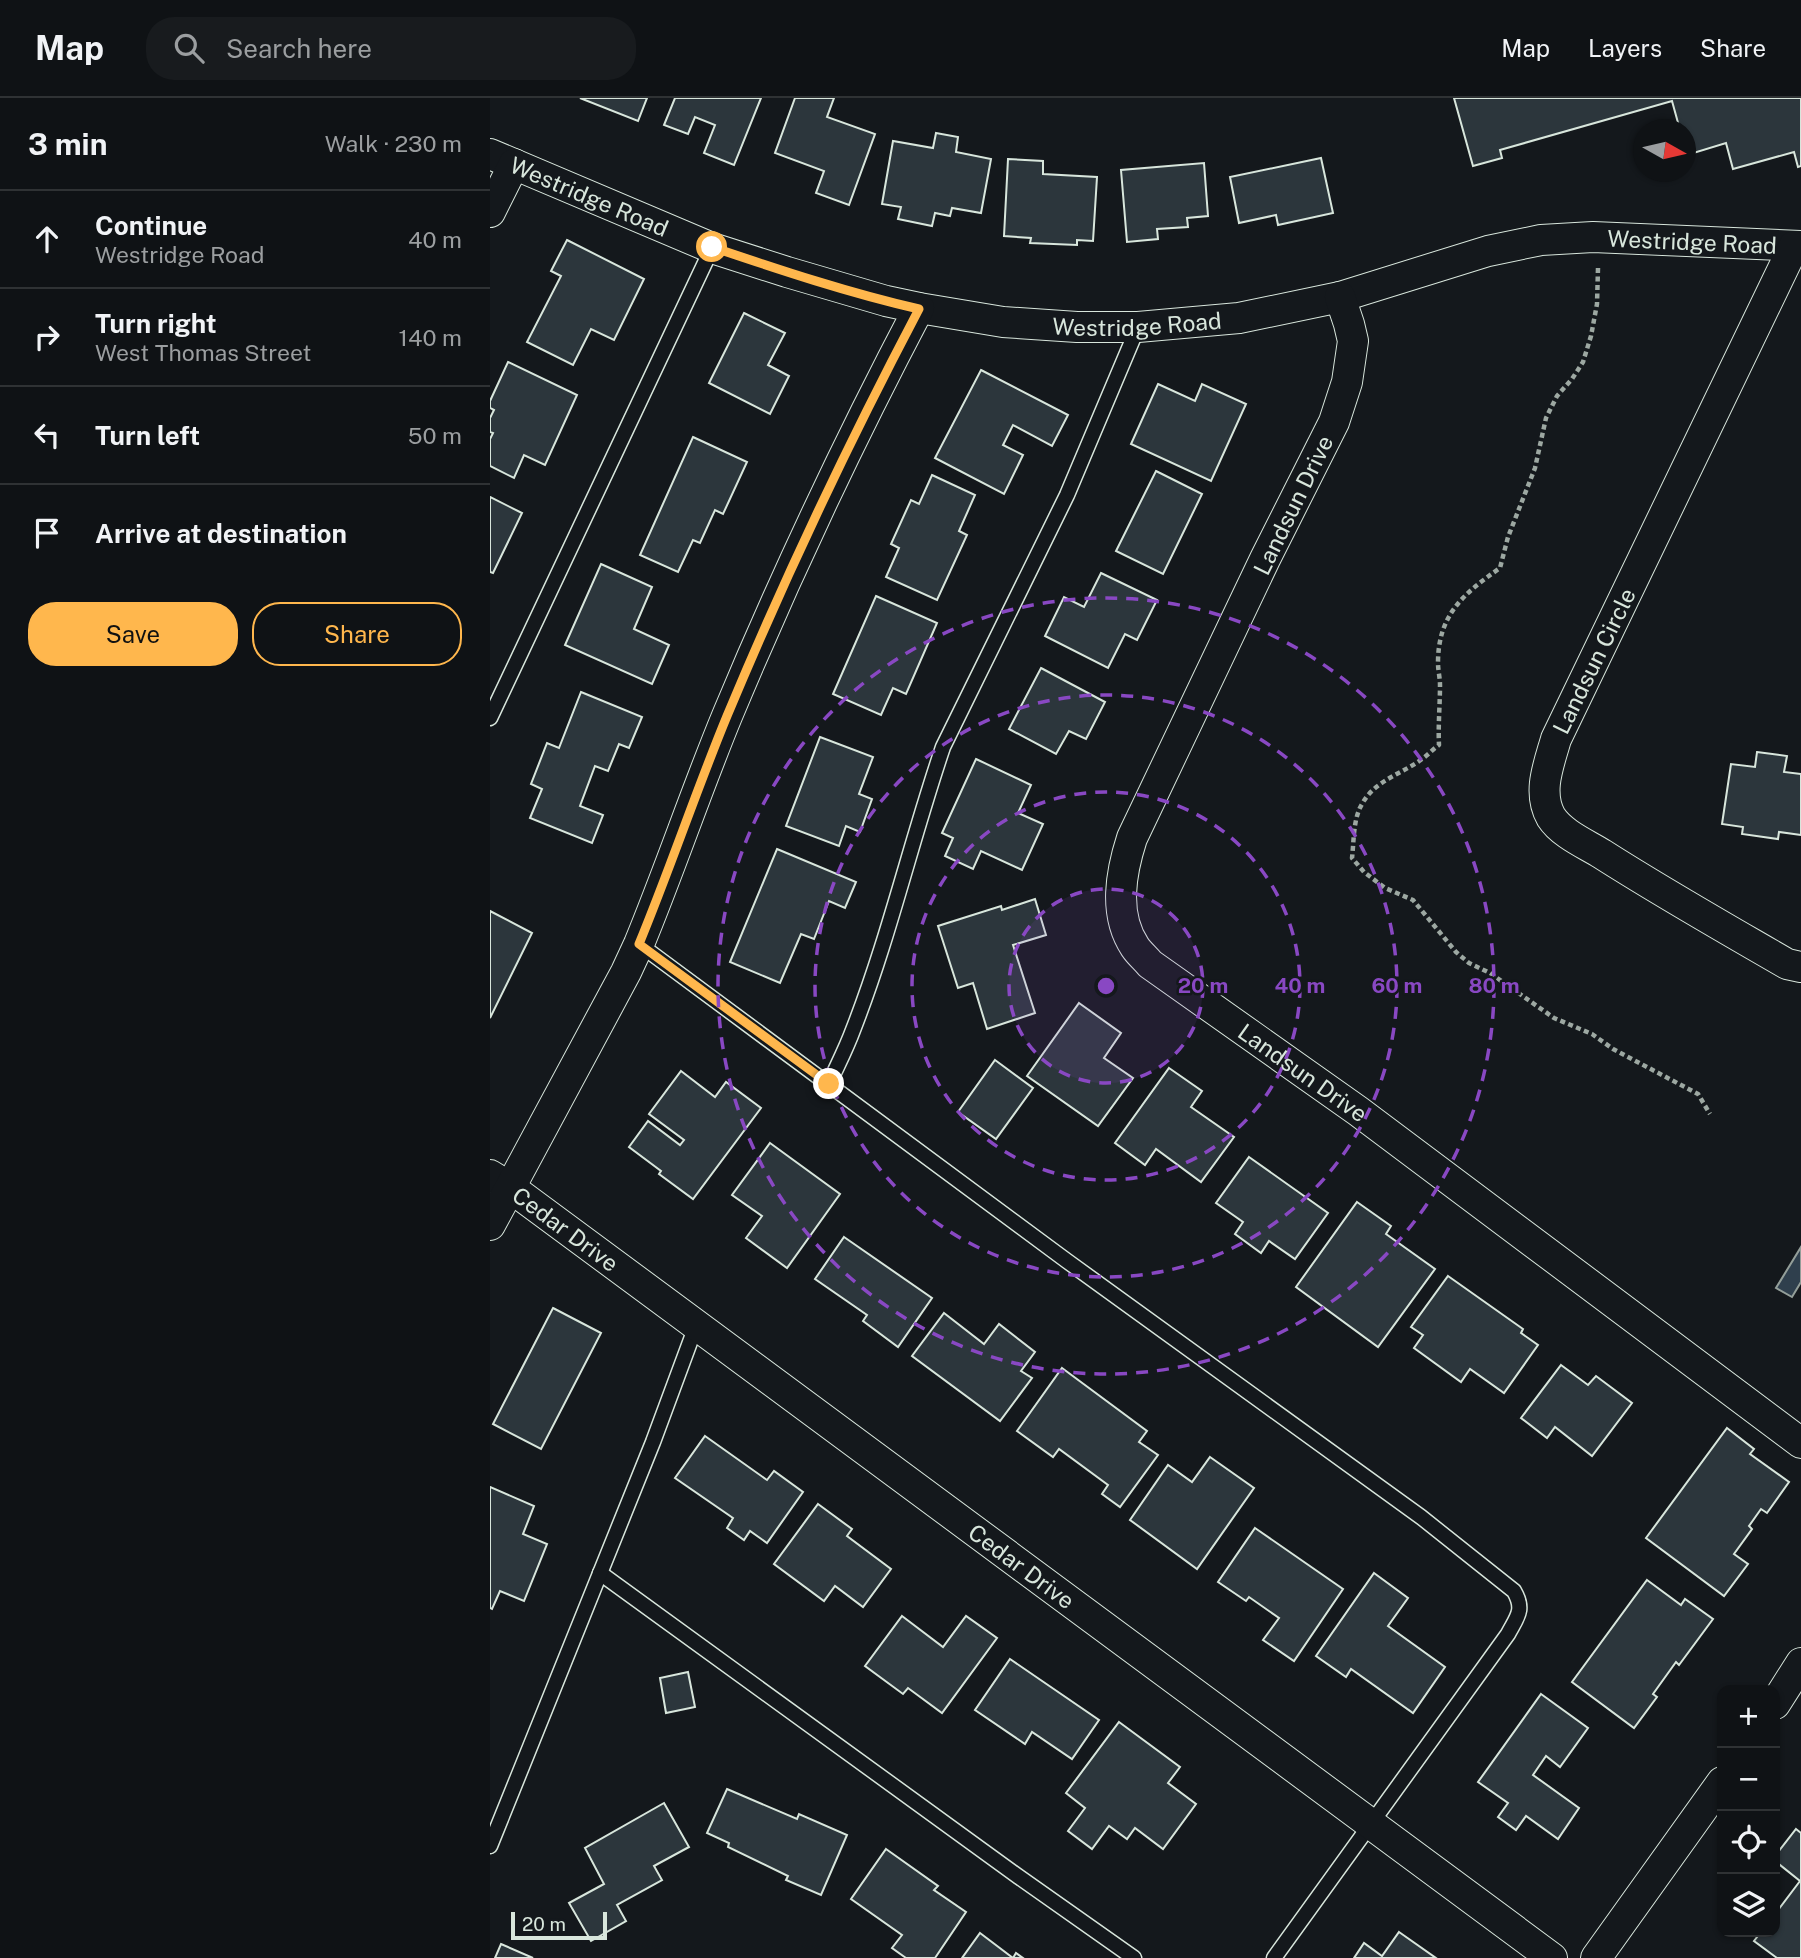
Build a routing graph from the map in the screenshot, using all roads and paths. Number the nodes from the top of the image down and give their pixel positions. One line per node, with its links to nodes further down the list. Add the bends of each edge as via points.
1 (502, 159): 2 (street); 4 (street, Westridge Road)
2 (490, 212)
3 (1798, 246): 6 (street, Westridge Road, via 1593,237 1541,240 1488,251); 11 (street, Landsun Circle, via 1556,739 1543,797 1561,828 1787,964)
4 (712, 247): 7 (street, Westridge Road); 9 (lane)
5 (1598, 264): 13 (path, via 1597,304 1583,362 1546,418 1535,468 1500,568 1475,585 1444,625 1437,665 1439,745 1375,788 1361,805 1352,858 1385,888 1413,900 1469,963 1553,1018 1592,1034 1698,1094)
6 (1340, 297): 8 (street, Westridge Road, via 1239,318); 17 (street, Landsun Drive, via 1353,341 1347,383 1334,422 1132,838 1121,889 1125,925 1150,964 1359,1111)
7 (919, 309): 8 (street, Westridge Road, via 1003,322); 10 (street, via 802,545 726,718)
8 (1138, 327): 12 (lane, via 1067,495 943,747 869,988)
9 (490, 718)
10 (639, 944): 12 (lane); 14 (street)
11 (1801, 967)
12 (829, 1084): 22 (lane, via 1421,1517 1514,1591 1520,1601 1519,1613 1508,1634)
13 (1710, 1114)
14 (500, 1181): 15 (street); 16 (street, Cedar Drive)
15 (490, 1225)
16 (696, 1326): 18 (lane); 22 (street, Cedar Drive)
17 (1801, 1443)
18 (600, 1573): 23 (lane); 24 (lane)
19 (1801, 1663): 20 (street)
20 (1780, 1696)
21 (1717, 1789): 27 (street)
22 (1371, 1824): 25 (lane); 26 (street, Cedar Drive)
23 (490, 1846)
24 (1134, 1958)
25 (1274, 1958)
26 (1552, 1958)
27 (1596, 1958)

